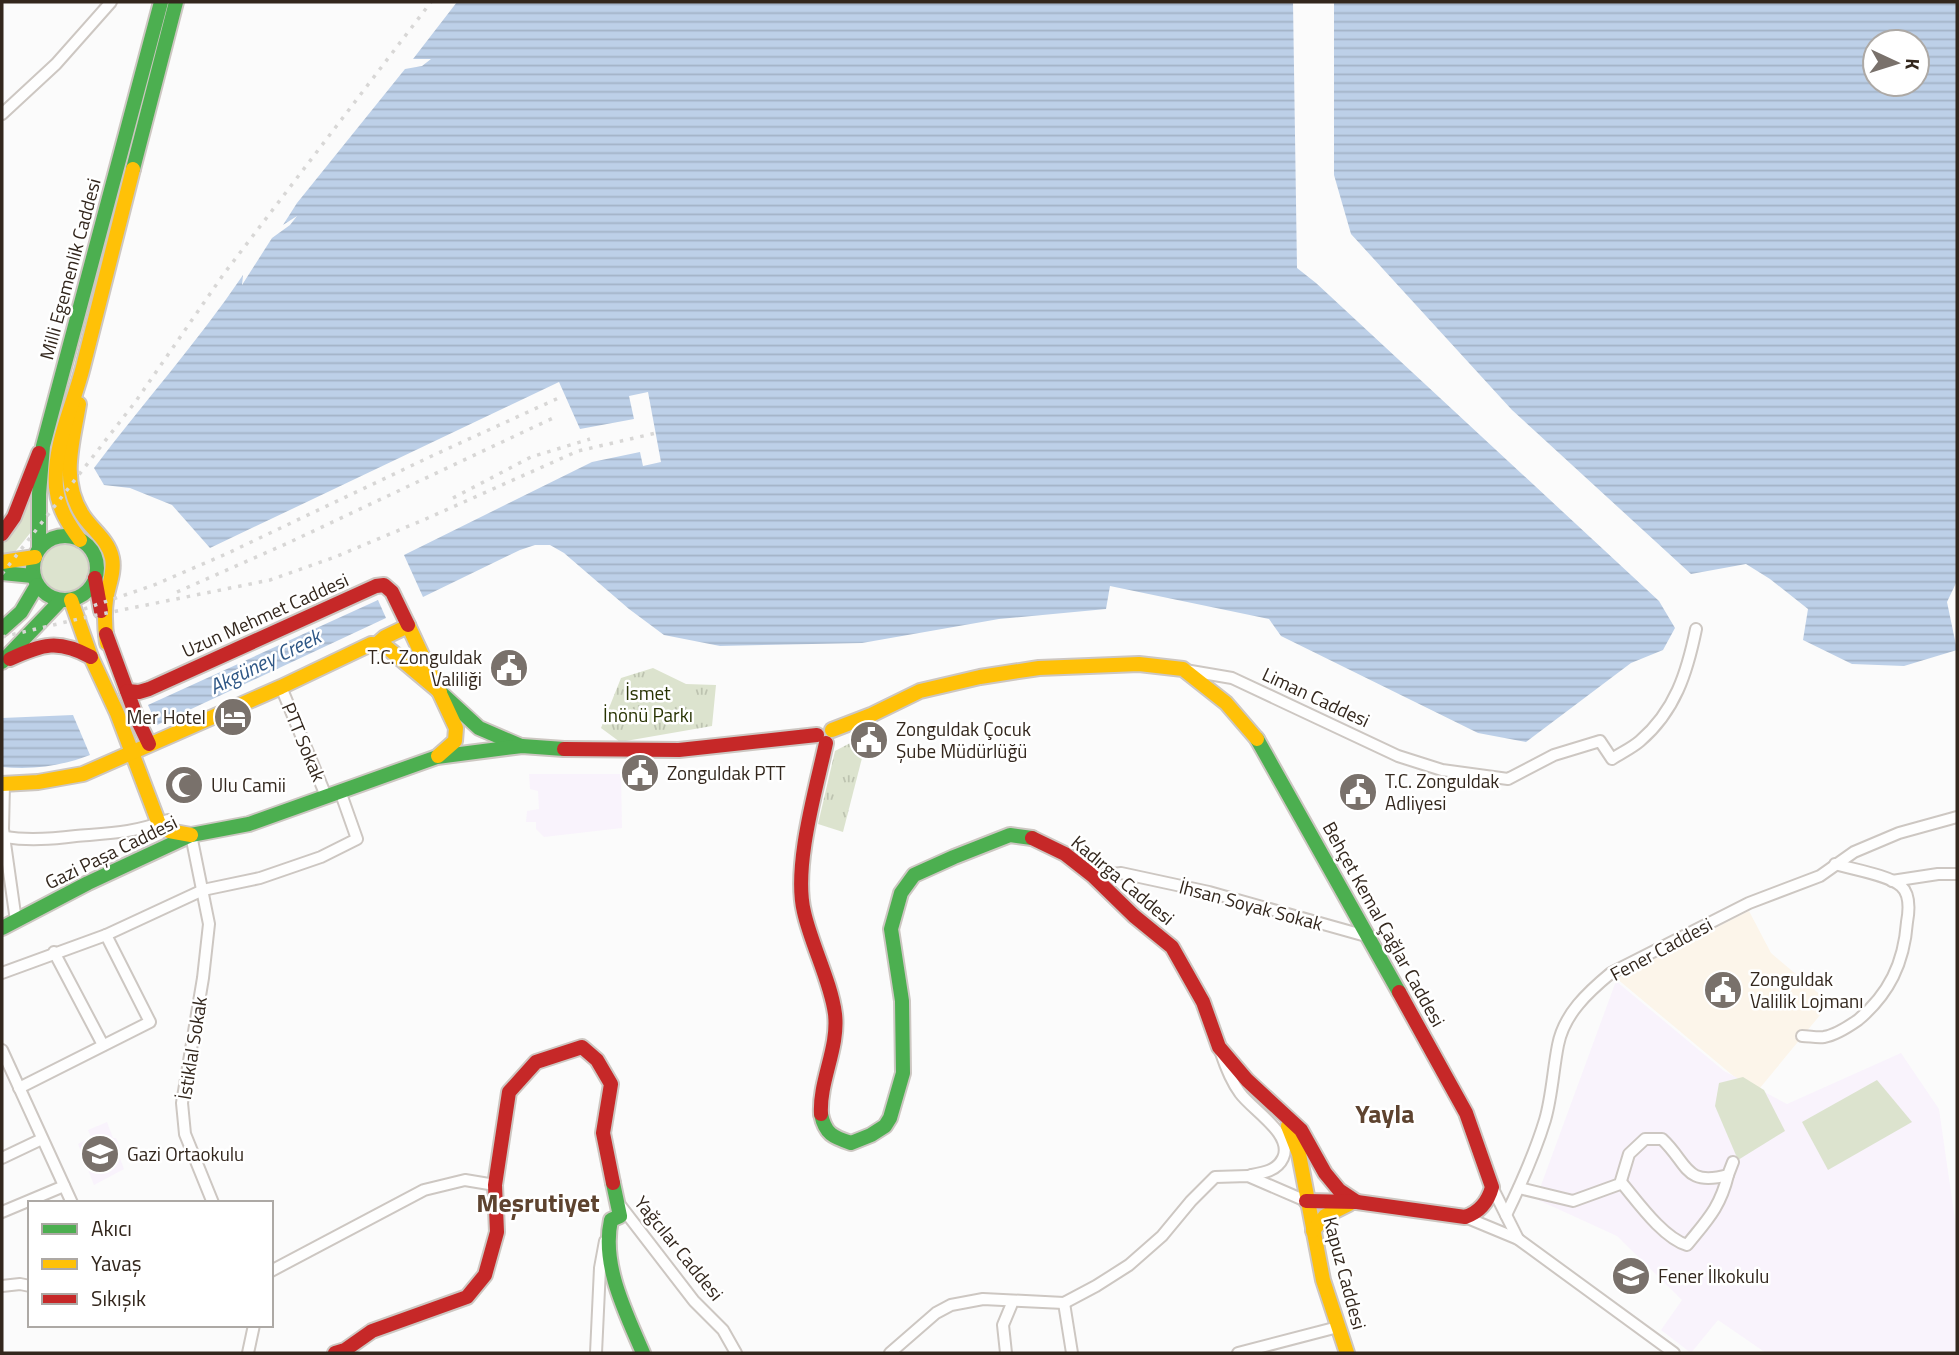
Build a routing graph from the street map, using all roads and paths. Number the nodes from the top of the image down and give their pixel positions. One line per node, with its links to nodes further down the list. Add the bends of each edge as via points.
1 (111, 2): 4 (street, via 56,64)
2 (161, 2): 6 (main road, Milli Egemenlik Caddesi)
3 (176, 2): 5 (main road, Milli Egemenlik Caddesi)
4 (2, 114)
5 (81, 378): 8 (main road, Milli Egemenlik Caddesi, via 63,434 56,478 61,515); 18 (main road, via 67,478 83,515 111,555 104,624)
6 (43, 446): 7 (main road, via 14,517); 9 (main road, Milli Egemenlik Caddesi)
7 (2, 534)
8 (80, 540): 9 (main road, via 63,536 46,542); 12 (main road, Milli Egemenlik Caddesi, via 94,556)
9 (37, 553): 10 (main road); 13 (main road, Milli Egemenlik Caddesi)
10 (2, 562)
11 (2, 573): 13 (main road)
12 (95, 578): 14 (main road, via 86,592); 18 (main road, Milli Egemenlik Caddesi)
13 (35, 580): 14 (main road, via 43,592); 16 (main road, via 21,612)
14 (66, 600): 20 (main road); 21 (main road)
15 (406, 621): 19 (main road); 24 (main road, Uzun Mehmet Caddesi, via 392,593 384,584 376,586 149,689); 25 (main road)
16 (2, 629)
17 (1696, 629): 22 (street, Liman Caddesi, via 1688,667 1667,712 1639,742 1612,759 1600,741 1554,755 1508,779 1442,770 1398,756 1232,678)
18 (107, 643): 24 (main road)
19 (376, 645): 23 (main road); 25 (main road, via 384,645)
20 (91, 657): 21 (main road, via 55,642); 29 (main road)
21 (2, 662)
22 (1183, 669): 26 (main road, Liman Caddesi, via 1098,664 980,677 920,691); 45 (main road, Behçet Kemal Çağlar Caddesi, via 1226,703 1261,744)
23 (281, 687): 27 (main road); 32 (street, PTT Sokak)
24 (127, 691): 27 (main road)
25 (439, 691): 28 (main road, via 479,728); 30 (main road, via 457,733 455,743)
26 (825, 736): 28 (main road, Gazi Paşa Caddesi, via 679,750); 39 (main road, Kadırga Caddesi, via 800,882 803,911 835,1012 836,1031 820,1111 829,1135 851,1143 871,1135 890,1118 903,1073 904,1036 891,929 901,893 914,875 1010,835 1036,839 1065,853)
27 (149, 744): 29 (main road)
28 (522, 746): 30 (main road, Gazi Paşa Caddesi)
29 (131, 752): 31 (main road, via 83,774); 34 (main road)
30 (437, 757): 32 (main road, Gazi Paşa Caddesi)
31 (3, 784): 36 (street)
32 (333, 794): 35 (main road, Gazi Paşa Caddesi, via 248,824); 41 (street, PTT Sokak, via 357,839 260,878)
33 (1957, 817): 37 (street, Fener Caddesi, via 1899,833)
34 (164, 821): 35 (main road, via 169,831); 36 (street, via 129,832 51,839)
35 (191, 835): 41 (street, İstiklal Sokak); 42 (main road, Gazi Paşa Caddesi)
36 (5, 837): 42 (street)
37 (1835, 864): 40 (street); 63 (street, Fener Caddesi, via 1820,876 1749,904 1611,973 1595,986 1567,1021 1558,1043 1545,1117)
38 (1957, 874): 40 (street)
39 (1093, 876): 45 (street, İhsan Soyak Sokak, via 1121,873 1209,892); 50 (main road, Kadırga Caddesi, via 1172,947 1203,1002)
40 (1892, 881): 48 (street, via 1906,893 1908,911 1901,959 1890,986 1853,1024 1823,1037)
41 (203, 890): 44 (street); 68 (street, İstiklal Sokak, via 209,924 182,1103 186,1135)
42 (16, 921): 43 (main road, Gazi Paşa Caddesi)
43 (2, 928)
44 (106, 935): 46 (street); 49 (street, via 150,1023)
45 (1366, 936): 62 (main road, Behçet Kemal Çağlar Caddesi, via 1466,1113)
46 (54, 952): 47 (street); 49 (street)
47 (2, 974)
48 (1802, 1036)
49 (103, 1045): 52 (street)
50 (1219, 1047): 53 (main road, Kadırga Caddesi); 58 (street, via 1228,1076 1241,1096 1276,1129 1285,1144 1278,1166)
51 (2, 1050): 52 (street)
52 (19, 1088): 54 (street)
53 (1279, 1110): 69 (main road, Kapuz Caddesi, via 1295,1139); 70 (main road, Kadırga Caddesi, via 1301,1130 1339,1190)
54 (42, 1139): 55 (street); 61 (street)
55 (2, 1158)
56 (1733, 1162): 57 (street)
57 (1728, 1175): 59 (street, via 1696,1178 1662,1139 1645,1139 1629,1154); 59 (street, via 1723,1197 1687,1245 1656,1223)
58 (1248, 1176): 69 (street); 81 (street, via 1215,1177 1129,1265)
59 (1621, 1182): 63 (street, via 1573,1201)
60 (495, 1185): 64 (main road, via 509,1092 536,1062 582,1047 597,1060 611,1084 604,1133); 77 (street, via 465,1181 424,1190); 84 (main road, via 497,1232 485,1275 467,1297 372,1331)
61 (64, 1186): 66 (street); 67 (street)
62 (1492, 1187): 72 (street); 73 (main road, via 1485,1205)
63 (1519, 1188): 72 (street, Fener Caddesi)
64 (616, 1200): 74 (main road, Yağcılar Caddesi, via 621,1216); 88 (street, Yağcılar Caddesi, via 694,1301 723,1330)
65 (28, 1201): 71 (street)
66 (28, 1201)
67 (71, 1201)
68 (212, 1201)
69 (1306, 1201): 70 (main road); 75 (main road, Kapuz Caddesi)
70 (1357, 1202): 73 (main road); 75 (main road, via 1325,1216)
71 (2, 1212)
72 (1506, 1215): 76 (street)
73 (1465, 1217): 76 (street)
74 (608, 1227): 86 (street, via 600,1268); 87 (main road, Yağcılar Caddesi, via 619,1296)
75 (1313, 1231): 83 (main road, Kapuz Caddesi)
76 (1518, 1239): 94 (street)
77 (273, 1270)
78 (2, 1286): 79 (street)
79 (28, 1286)
80 (1013, 1301): 81 (street); 89 (street, via 983,1299 951,1305); 90 (street, via 1003,1325)
81 (1064, 1303): 91 (street)
82 (254, 1327): 85 (street)
83 (1338, 1327): 92 (street); 93 (main road, Kapuz Caddesi)
84 (341, 1352)
85 (248, 1353)
86 (596, 1353)
87 (643, 1353)
88 (736, 1353)
89 (890, 1353)
90 (1006, 1353)
91 (1072, 1353)
92 (1237, 1353)
93 (1347, 1353)
94 (1674, 1353)

